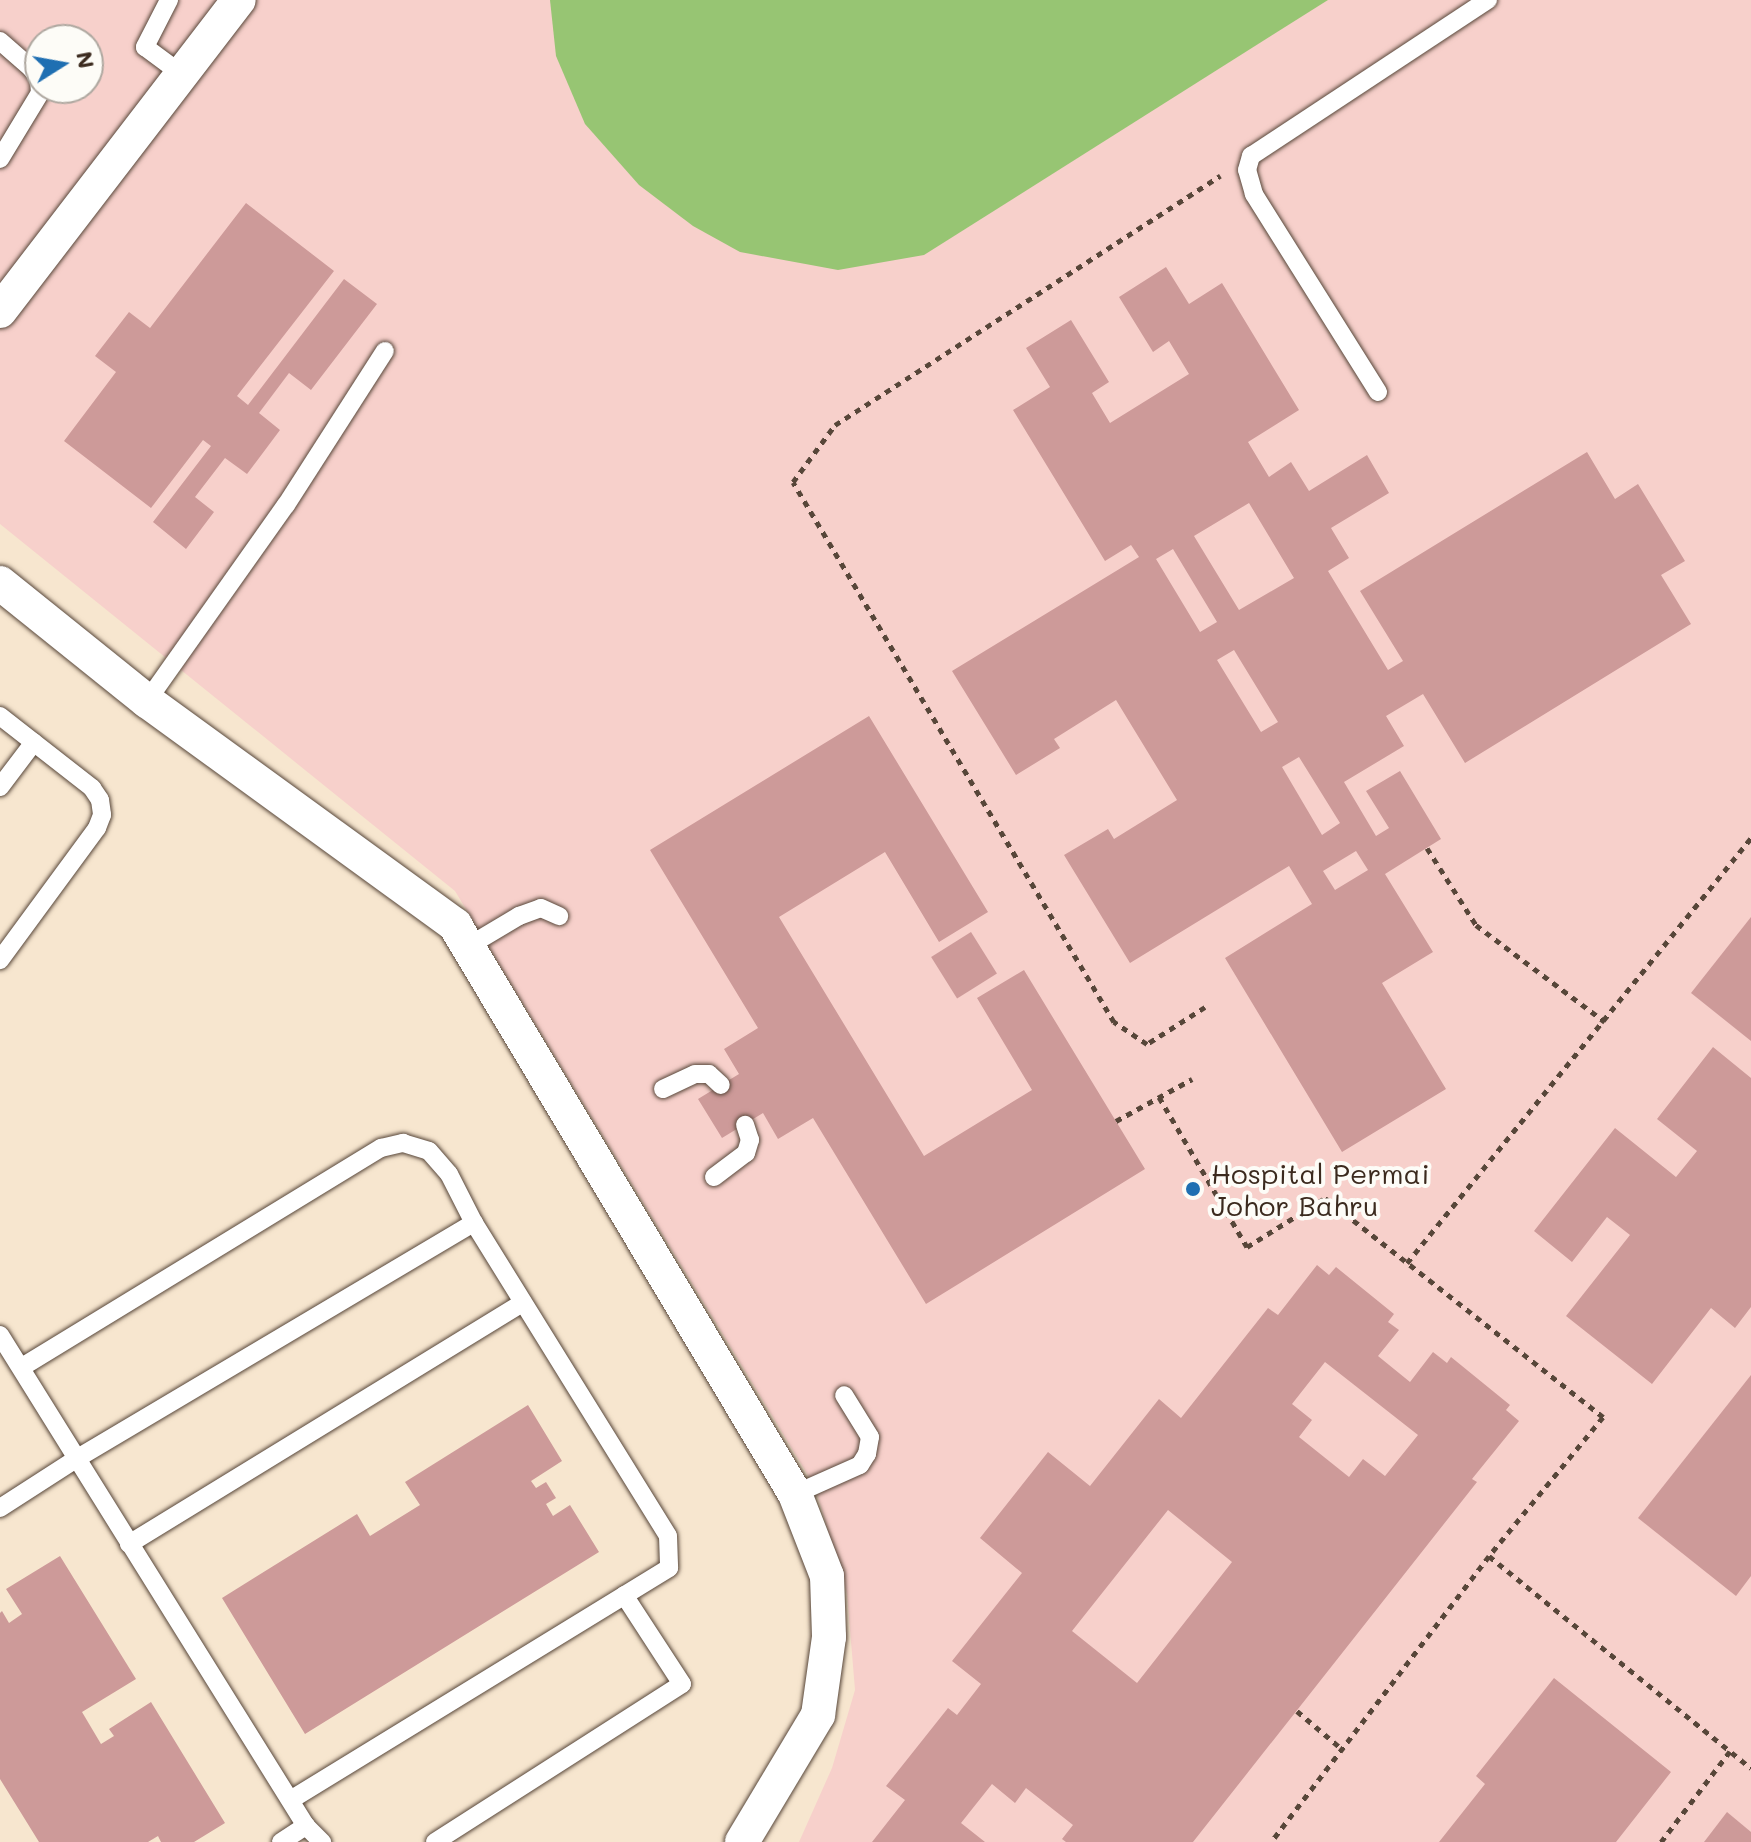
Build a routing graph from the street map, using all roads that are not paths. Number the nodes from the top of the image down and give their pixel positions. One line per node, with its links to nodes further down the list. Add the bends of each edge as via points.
1 (169, 0): 5 (lane, via 145,47)
2 (239, 0): 5 (street)
3 (1488, 0): 9 (lane, via 1251,156 1247,170 1254,194)
4 (0, 41): 6 (lane, via 31,68 40,93)
5 (183, 75): 7 (street)
6 (0, 159)
7 (0, 311)
8 (385, 351): 11 (lane, via 286,505)
9 (1378, 392)
10 (0, 583): 11 (street)
11 (147, 701): 16 (street, via 455,925)
12 (0, 716): 13 (lane)
13 (34, 742): 14 (lane); 17 (lane, via 92,788 102,815)
14 (0, 787)
15 (559, 916): 16 (lane, via 541,908)
16 (467, 947): 28 (street)
17 (0, 960)
18 (721, 1085): 19 (lane, via 709,1074 695,1074)
19 (663, 1089)
20 (745, 1125): 21 (lane, via 750,1140 746,1153)
21 (714, 1177)
22 (474, 1223): 23 (lane); 25 (lane, via 449,1174 429,1151 403,1143 381,1148); 27 (lane)
23 (523, 1303): 30 (lane); 31 (lane, via 668,1536 669,1568)
24 (0, 1335): 25 (lane)
25 (22, 1367): 27 (lane)
26 (844, 1395): 28 (lane, via 870,1437 867,1454 860,1465)
27 (76, 1459): 29 (lane); 30 (lane)
28 (795, 1494): 37 (street, via 827,1576 829,1637 818,1715)
29 (0, 1508)
30 (129, 1544): 32 (lane)
31 (624, 1595): 32 (lane); 36 (lane, via 682,1684)
32 (291, 1800): 33 (lane)
33 (306, 1826): 34 (lane); 35 (lane)
34 (281, 1842)
35 (322, 1842)
36 (435, 1842)
37 (742, 1842)

